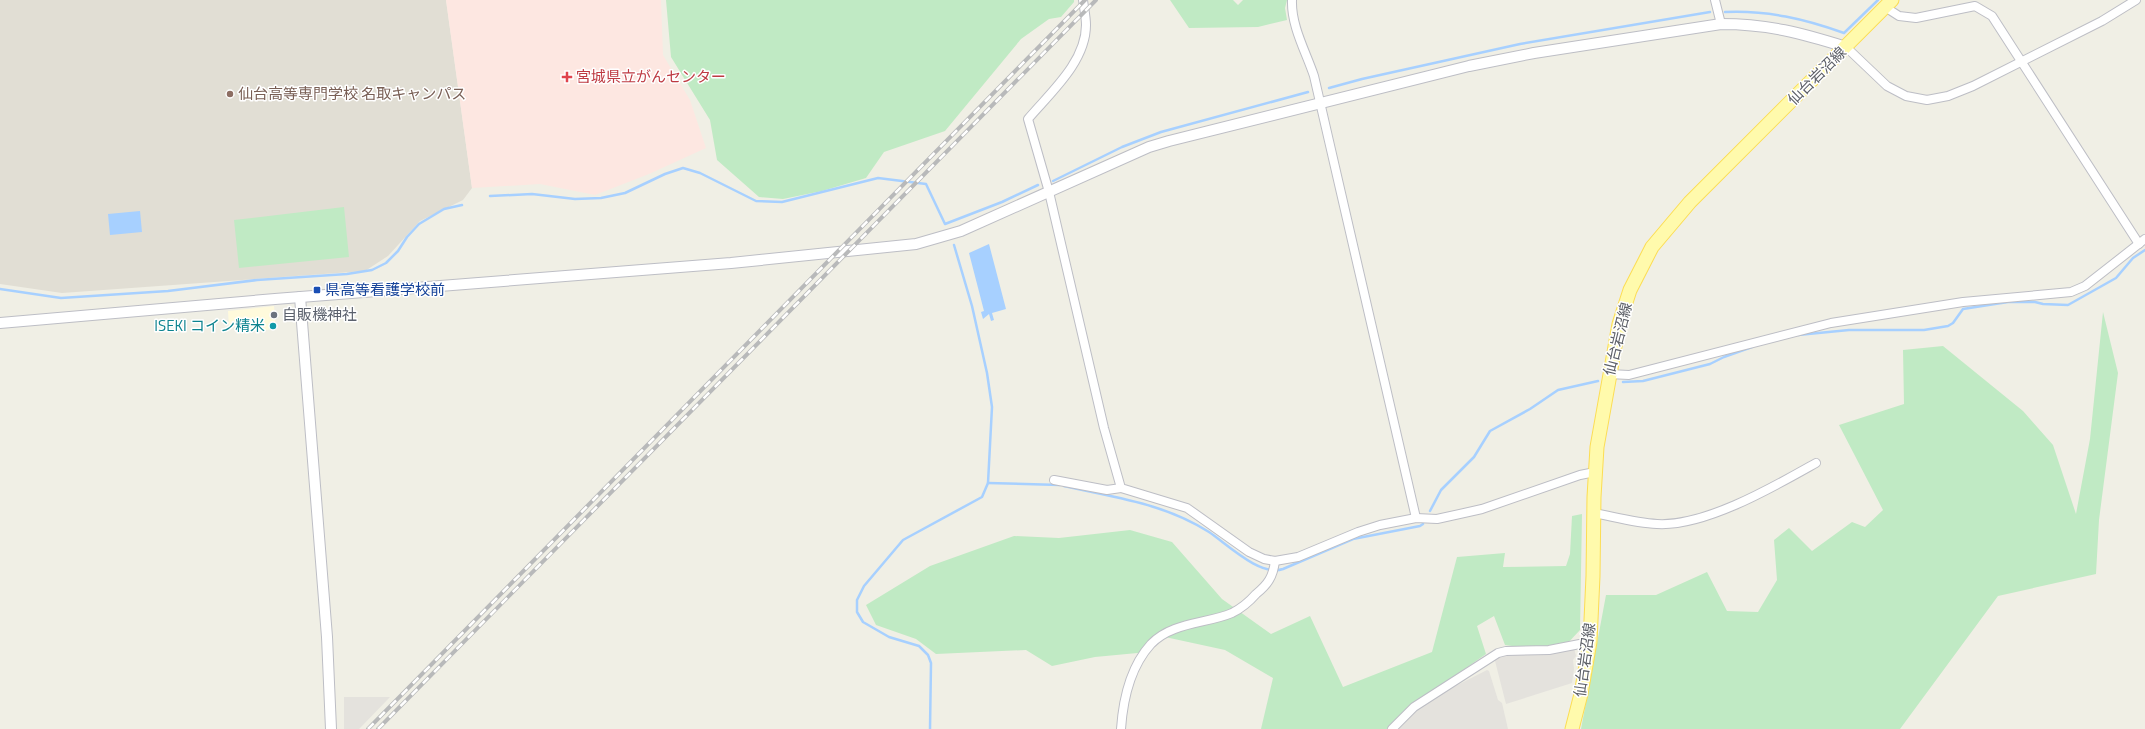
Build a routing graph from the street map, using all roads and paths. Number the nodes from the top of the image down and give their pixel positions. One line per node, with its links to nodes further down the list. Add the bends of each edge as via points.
1 (1083, 0): 10 (street, via 1086,26 1079,52 1070,68 1028,119)
2 (1292, 0): 9 (street, via 1292,15 1314,76)
3 (1715, 0): 6 (street)
4 (2136, 0): 8 (street, via 2102,21)
5 (1889, 4): 7 (main road, 仙台岩沼線); 8 (street, via 1899,16 1916,18 1975,6 1992,16)
6 (1721, 24): 7 (street, via 1775,27); 9 (street, via 1505,58)
7 (1846, 47): 8 (street, via 1887,86 1906,96 1928,100 1948,96); 14 (main road, 仙台岩沼線, via 1690,202 1652,247 1630,290 1619,324)
8 (2021, 62): 11 (street)
9 (1320, 102): 10 (street, via 1149,147); 20 (street)
10 (1049, 192): 12 (street, via 961,231 916,244 715,265); 18 (street, via 1104,428)
11 (2142, 242): 14 (street, via 2085,286 2071,292 1963,302 1831,323 1629,375)
12 (300, 297): 13 (street); 23 (street)
13 (0, 323)
14 (1609, 374): 16 (main road, 仙台岩沼線)
15 (1816, 463): 19 (street, via 1762,492 1706,516 1684,521 1657,524)
16 (1595, 472): 19 (main road, 仙台岩沼線); 20 (street, via 1482,509 1437,519)
17 (1054, 480): 18 (street, via 1107,490)
18 (1121, 488): 21 (street, via 1187,508)
19 (1594, 513): 22 (main road, 仙台岩沼線)
20 (1416, 518): 21 (street, via 1365,529)
21 (1274, 568): 24 (street, via 1268,583 1244,606 1232,613 1185,625 1163,635 1151,644 1131,679)
22 (1590, 642): 25 (street, via 1549,650 1498,653 1414,707); 26 (main road, 仙台岩沼線)
23 (332, 729)
24 (1121, 729)
25 (1392, 729)
26 (1572, 729)

